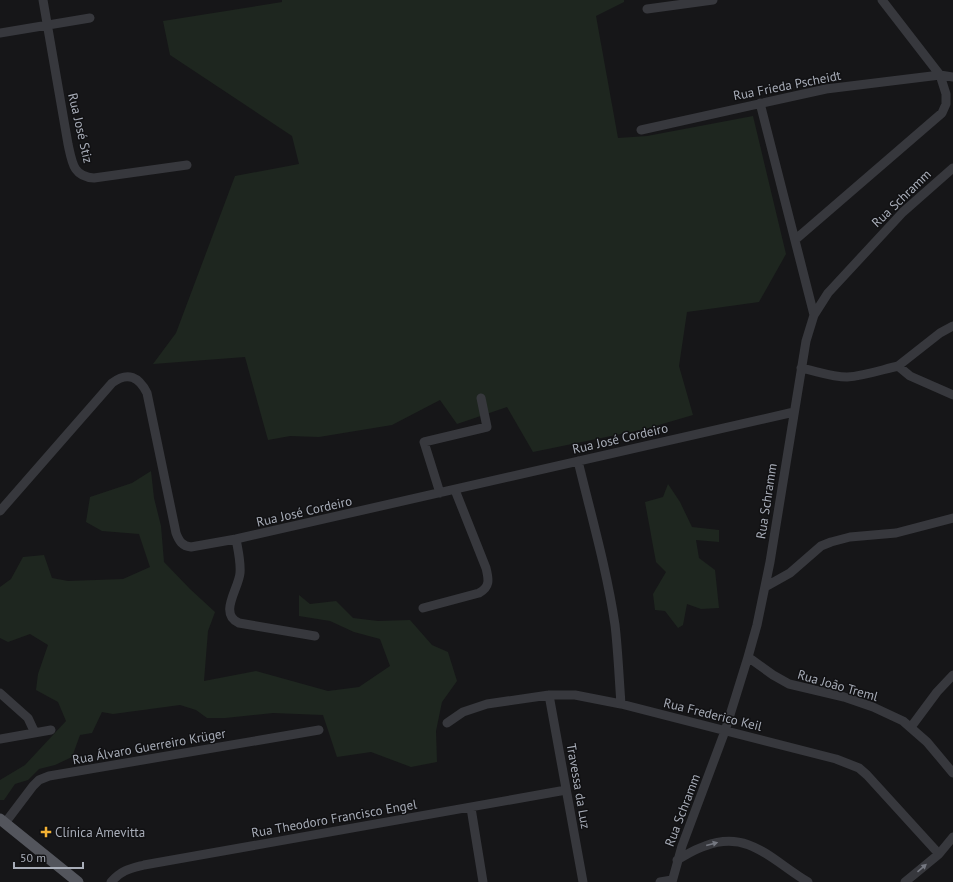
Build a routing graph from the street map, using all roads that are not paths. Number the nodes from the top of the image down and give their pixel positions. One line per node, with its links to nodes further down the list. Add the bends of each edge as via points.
1 (43, 0): 6 (street, Rua José Stiz)
2 (713, 0): 4 (street)
3 (882, 0): 8 (street)
4 (646, 9)
5 (90, 18): 6 (street)
6 (48, 25): 7 (street); 12 (street, Rua José Stiz, via 68,144 78,172 82,176 94,178)
7 (0, 33)
8 (940, 75): 9 (street, Rua Frieda Pscheidt); 10 (street, Rua Frieda Pscheidt, via 826,89); 14 (street, via 946,94 946,104 942,113)
9 (953, 77)
10 (760, 103): 11 (street, Rua Frieda Pscheidt); 14 (street)
11 (641, 130)
12 (187, 165)
13 (953, 168): 15 (street, Rua Schramm, via 915,200 876,240 828,293)
14 (796, 239): 15 (street)
15 (814, 315): 18 (street, Rua Schramm)
16 (953, 326): 17 (street)
17 (898, 366): 18 (street, via 846,377); 19 (street, via 910,376)
18 (801, 368): 21 (street, Rua Schramm)
19 (953, 395)
20 (480, 398): 24 (street, via 487,427 424,442)
21 (794, 412): 22 (street, Rua José Cordeiro); 28 (street, Rua Schramm)
22 (578, 461): 23 (street, Rua José Cordeiro); 35 (street, via 613,616)
23 (455, 490): 24 (street, Rua José Cordeiro); 29 (street, via 486,568 488,585 478,593)
24 (440, 493): 27 (street, Rua José Cordeiro)
25 (0, 511): 27 (street, Rua José Cordeiro, via 112,383 118,378 130,376 140,382 146,393 179,541 184,546 191,547)
26 (953, 518): 28 (street, via 896,533 850,537 831,542 821,546 790,573)
27 (236, 539): 30 (street, via 240,573 231,600 231,616 234,621)
28 (765, 587): 31 (street, Rua Schramm)
29 (423, 608)
30 (315, 636)
31 (748, 656): 37 (street, Rua João Treml, via 780,680 873,707); 40 (street, Rua Schramm)
32 (953, 675): 37 (street, via 936,692)
33 (0, 693): 41 (street, via 28,718)
34 (549, 695): 35 (street, Rua Frederico Keil, via 575,695); 36 (street, Rua Frederico Keil, via 487,704 463,712); 44 (street, Travessa da Luz)
35 (621, 704): 40 (street, Rua Frederico Keil)
36 (447, 723)
37 (911, 727): 43 (street, Rua João Treml)
38 (51, 730): 41 (street)
39 (319, 730): 46 (street, Rua Álvaro Guerreiro Krüger, via 49,776 39,780)
40 (725, 731): 48 (street, Rua Frederico Keil, via 836,759 859,768); 49 (street, Rua Schramm)
41 (35, 732): 42 (street)
42 (0, 739)
43 (953, 773)
44 (566, 790): 45 (street, Rua Theodoro Francisco Engel); 54 (street, Travessa da Luz)
45 (471, 808): 52 (street, Rua Theodoro Francisco Engel, via 144,865 128,869); 53 (street)
46 (2, 821): 51 (main road)
47 (953, 837): 48 (street)
48 (939, 854): 57 (street, one-way to 48)
49 (677, 860): 50 (street, Rua Schramm); 56 (street, one-way to 56, via 704,846 735,841 758,849)
50 (672, 881): 55 (street)
51 (78, 882)
52 (111, 882)
53 (483, 882)
54 (583, 882)
55 (660, 882)
56 (808, 882)
57 (905, 882)

